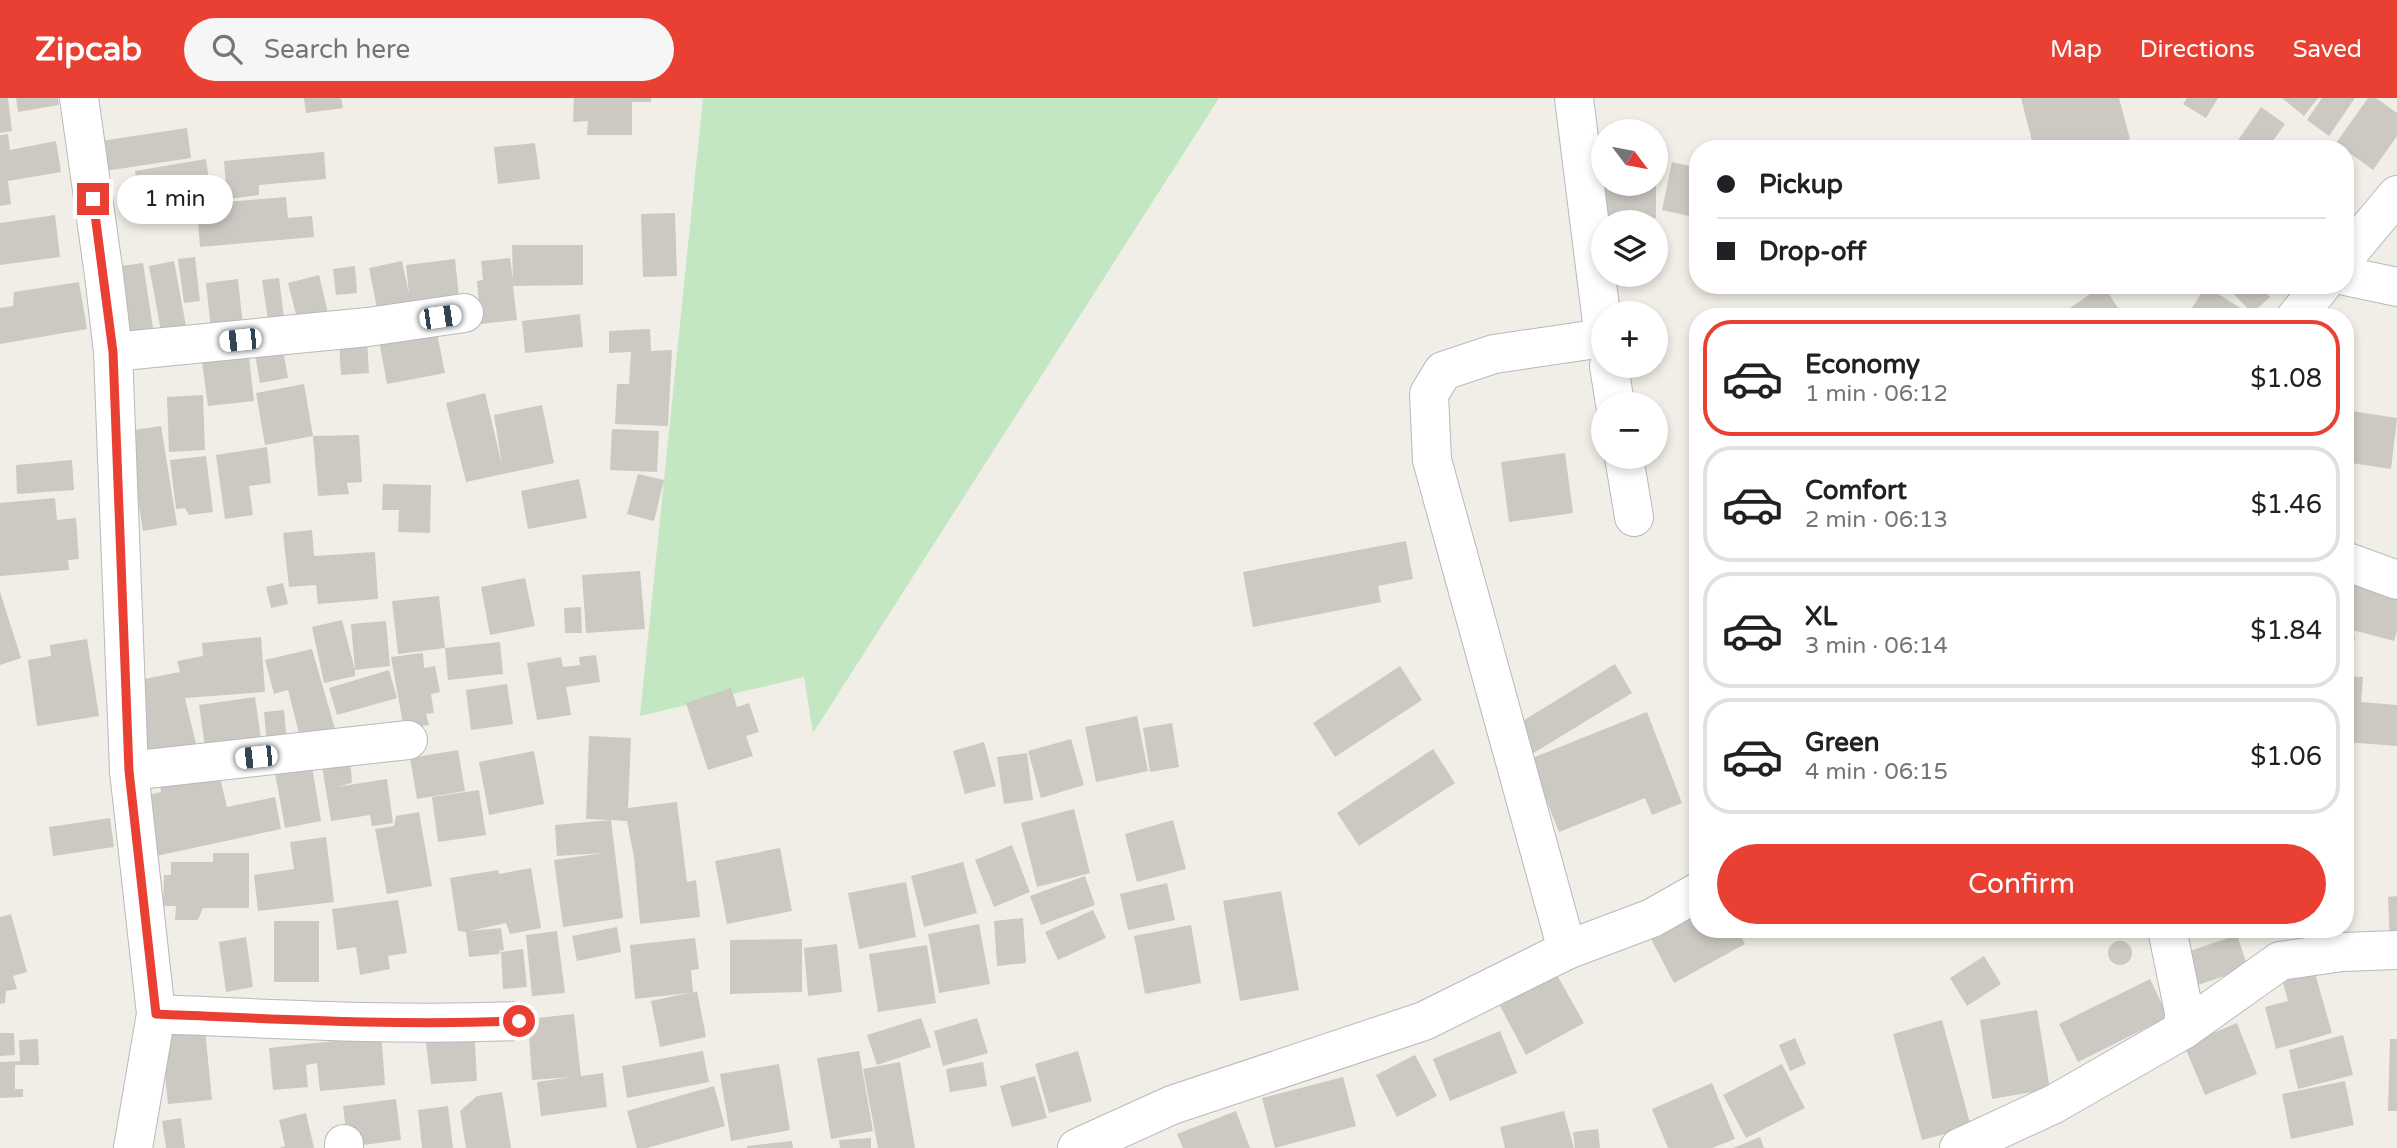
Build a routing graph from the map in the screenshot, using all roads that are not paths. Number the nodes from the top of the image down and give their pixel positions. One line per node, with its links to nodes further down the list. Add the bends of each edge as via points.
1 (79, 98): 12 (street)
2 (1574, 98): 8 (street)
3 (2397, 195): 4 (street)
4 (2354, 246)
5 (2354, 278): 6 (street)
6 (2397, 287)
7 (2315, 294): 9 (street)
8 (1599, 301)
9 (2303, 308)
10 (464, 313): 12 (street)
11 (1591, 340): 21 (street, via 1494,354 1443,371 1429,394 1432,460)
12 (113, 352): 18 (street)
13 (1626, 469): 14 (street)
14 (1634, 517)
15 (2354, 564): 16 (street)
16 (2397, 580)
17 (408, 740): 18 (street)
18 (129, 771): 23 (street)
19 (1689, 897): 21 (street, via 1652,918)
20 (2169, 938): 25 (street, via 2184,1012)
21 (1567, 950): 27 (street, via 1424,1021 1172,1105)
22 (2397, 950): 25 (street, via 2280,961)
23 (156, 1014): 24 (street, via 384,1023); 26 (street)
24 (519, 1021)
25 (2183, 1030): 28 (street, via 2054,1104)
26 (133, 1148)
27 (1077, 1148)
28 (1959, 1148)

